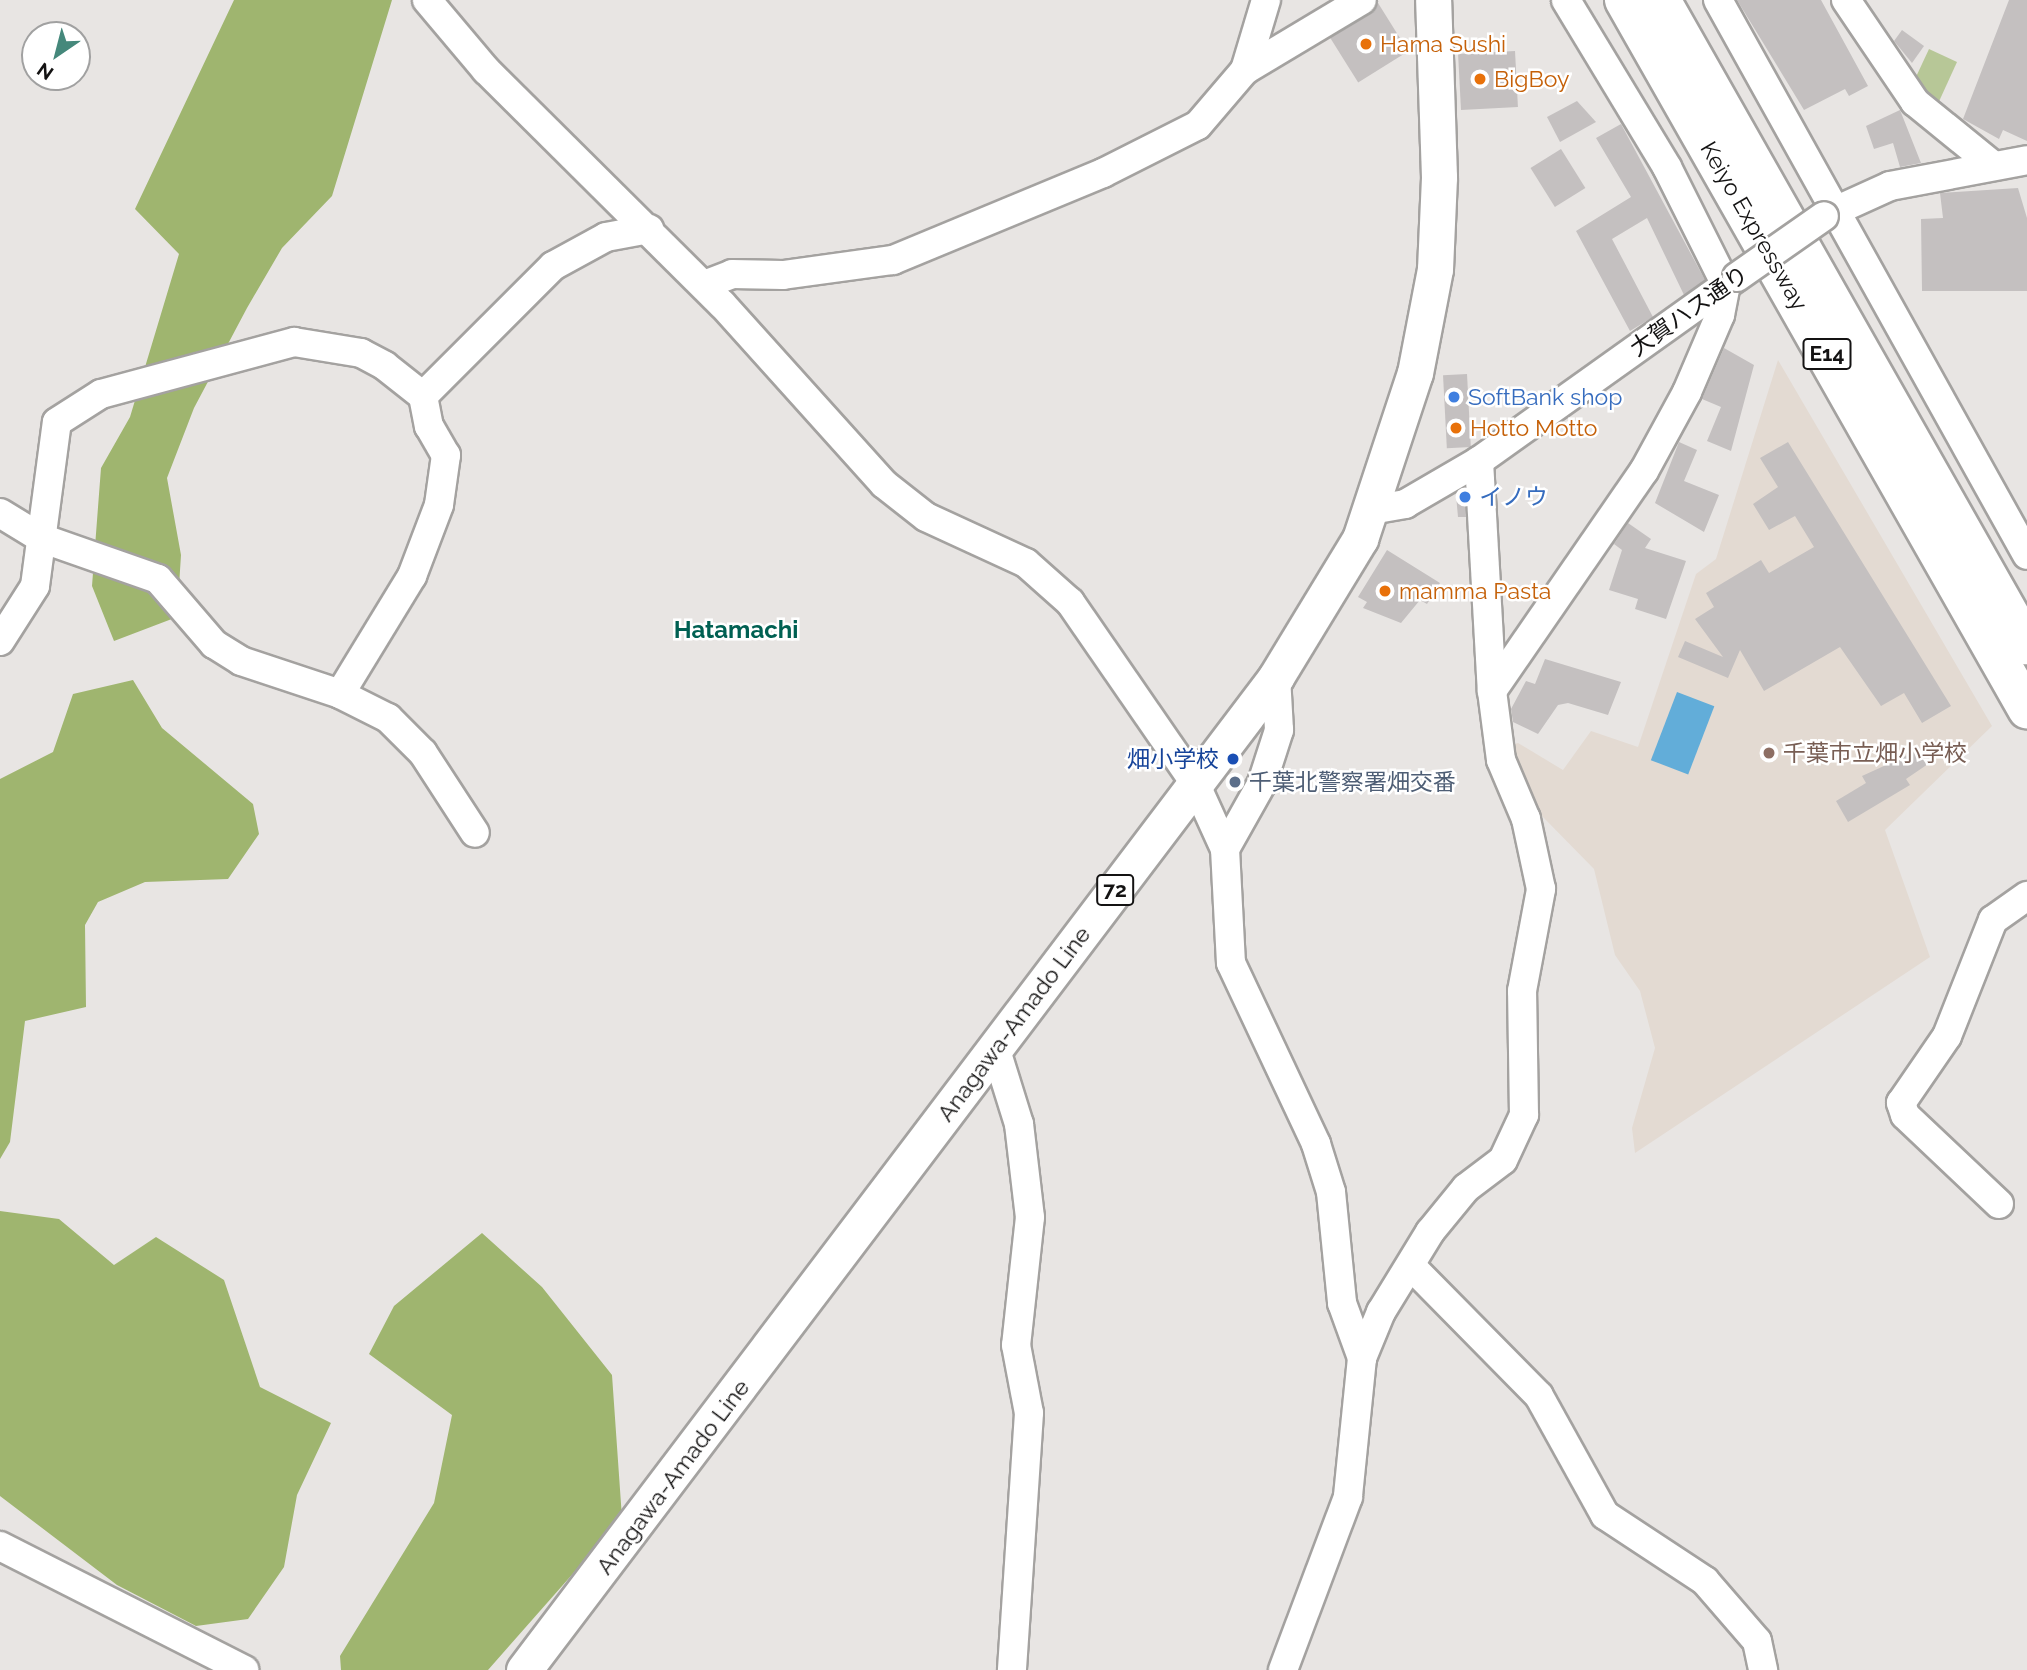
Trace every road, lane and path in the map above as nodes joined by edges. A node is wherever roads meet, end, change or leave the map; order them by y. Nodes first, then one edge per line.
1 (427, 0) edge
2 (1266, 0) edge
3 (1362, 0) edge
4 (1433, 0) edge
5 (1566, 0) edge
6 (1624, 0) edge
7 (1661, 0) edge
8 (1718, 0) edge
9 (1846, 0) edge
10 (1245, 70) junction
11 (2027, 160) edge
12 (1990, 163) junction
13 (1828, 214) junction
14 (649, 229) junction
15 (1731, 281) junction
16 (704, 285) junction
17 (422, 396) junction
18 (1479, 461) junction
19 (1371, 510) junction
20 (0, 513) edge
21 (41, 538) junction
22 (2027, 555) edge
23 (0, 641) edge
24 (2027, 645) edge
25 (1276, 677) junction
26 (1492, 691) junction
27 (340, 694) junction
28 (2027, 709) edge
29 (1195, 783) junction
30 (475, 832) dead end
31 (1224, 849) junction
32 (2027, 896) edge
33 (995, 1047) junction
34 (1999, 1205) dead end
35 (1411, 1265) junction
36 (1362, 1358) junction
37 (0, 1546) edge
38 (1291, 1666) edge
39 (244, 1670) edge
40 (524, 1670) edge
41 (1012, 1670) edge
42 (1763, 1670) edge

1 - 14 street
2 - 10 street
3 - 10 street
4 - 19 main road, Anagawa-Amado Line / 72
5 - 15 street
6 - 28 highway, Keiyo Expressway / E14
7 - 24 highway, Keiyo Expressway / E14
8 - 13 street
9 - 12 street
10 - 16 street
11 - 12 street, 大賀ハス通り
12 - 13 street, 大賀ハス通り
13 - 15 street, 大賀ハス通り, bridge
13 - 22 street
14 - 16 street
14 - 17 street
15 - 18 street, 大賀ハス通り
15 - 26 street
16 - 29 street
17 - 21 street
17 - 27 street
18 - 19 street, 大賀ハス通り
18 - 26 street
19 - 25 main road, Anagawa-Amado Line / 72
20 - 21 street
21 - 23 street
21 - 27 street
25 - 29 main road, Anagawa-Amado Line / 72
25 - 31 street
26 - 35 street
27 - 30 street
29 - 31 street
29 - 33 main road, Anagawa-Amado Line / 72
31 - 36 street
32 - 34 street
33 - 40 main road, Anagawa-Amado Line / 72
33 - 41 street
35 - 36 street
35 - 42 street
36 - 38 street
37 - 39 street

